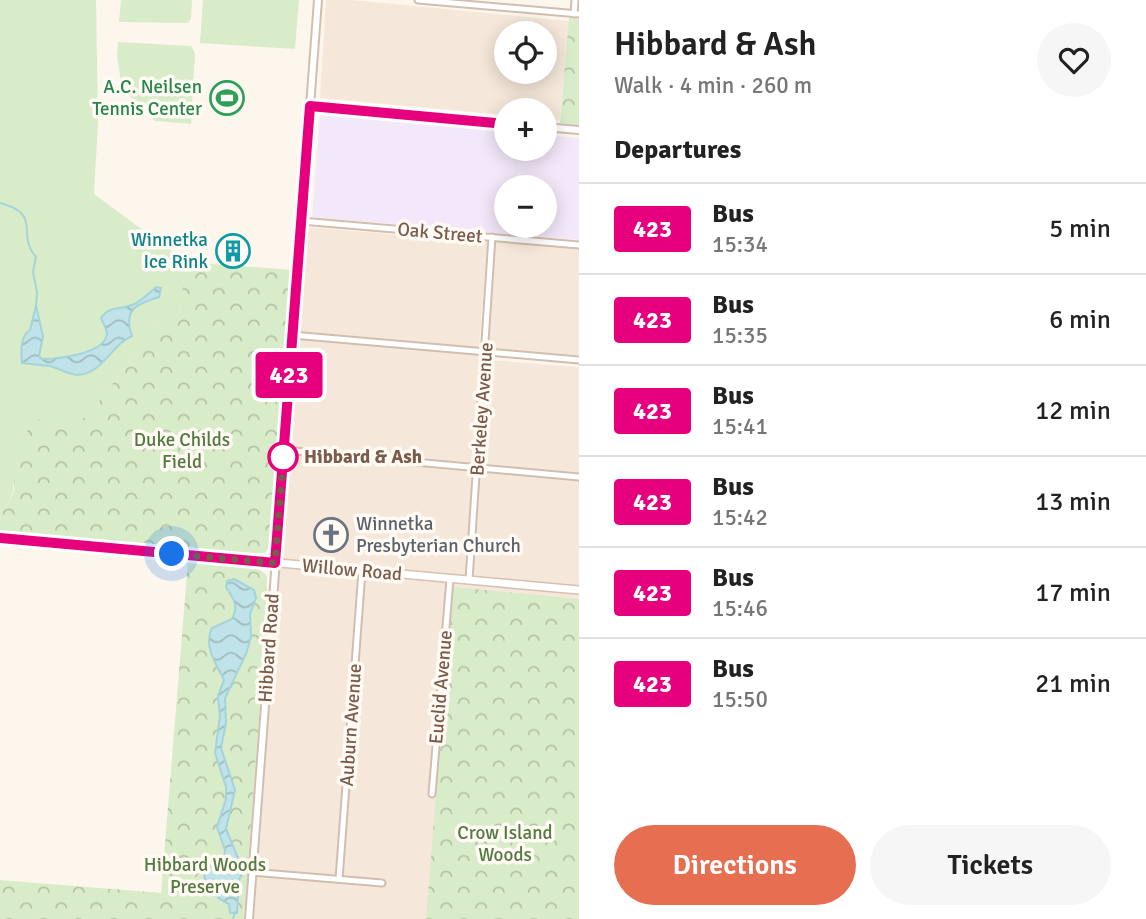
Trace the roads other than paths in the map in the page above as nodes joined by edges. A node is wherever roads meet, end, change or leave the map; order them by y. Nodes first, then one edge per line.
1 (318, 0) edge
2 (418, 0) edge
3 (575, 0) edge
4 (577, 14) edge
5 (310, 106) junction
6 (494, 123) edge
7 (557, 128) edge
8 (579, 130) edge
9 (301, 221) junction
10 (492, 237) junction
11 (579, 245) edge
12 (292, 335) junction
13 (486, 352) junction
14 (579, 360) edge
15 (284, 450) junction
16 (478, 468) junction
17 (579, 477) edge
18 (0, 538) edge
19 (275, 563) junction
20 (362, 571) junction
21 (450, 579) junction
22 (469, 580) junction
23 (579, 590) edge
24 (432, 794) dead end
25 (252, 872) junction
26 (339, 879) junction
27 (382, 883) dead end
28 (249, 919) edge

1 - 5 street, Hibbard Road
2 - 4 street
3 - 4 street
5 - 6 street
5 - 9 street, Hibbard Road
7 - 8 street
9 - 10 street, Oak Street
9 - 12 street, Hibbard Road
10 - 11 street, Oak Street
10 - 13 street, Berkeley Avenue
12 - 13 street
12 - 15 street, Hibbard Road
13 - 14 street
13 - 16 street, Berkeley Avenue
15 - 16 street
15 - 19 street, Hibbard Road
16 - 17 street
16 - 22 street, Berkeley Avenue
18 - 19 main road, Willow Road
19 - 20 main road, Willow Road
19 - 25 street, Hibbard Road
20 - 21 main road, Willow Road
20 - 26 street, Auburn Avenue
21 - 22 main road, Willow Road
21 - 24 street, Euclid Avenue
22 - 23 main road, Willow Road
25 - 26 street
25 - 28 street, Hibbard Road
26 - 27 street

